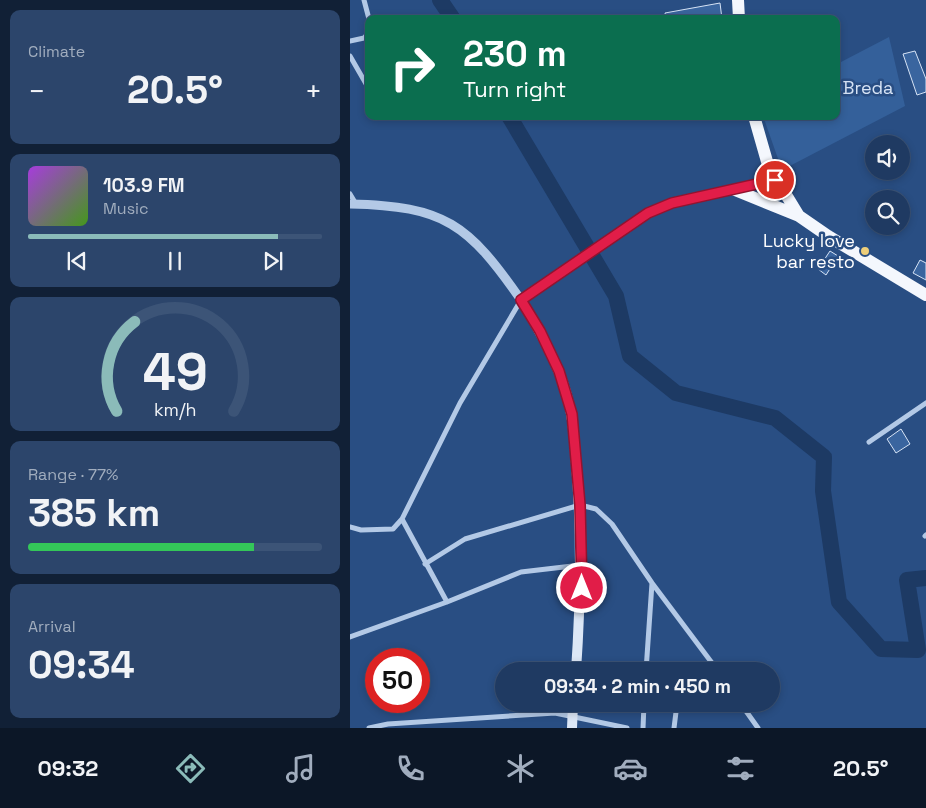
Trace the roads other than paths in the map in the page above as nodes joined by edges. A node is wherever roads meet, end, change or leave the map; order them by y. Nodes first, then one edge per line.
1 (364, 0) edge
2 (738, 0) edge
3 (368, 15) edge
4 (739, 15) edge
5 (365, 37) edge
6 (350, 41) edge
7 (350, 56) edge
8 (365, 82) edge
9 (755, 120) edge
10 (775, 180) junction
11 (735, 190) junction
12 (350, 194) edge
13 (353, 204) edge
14 (799, 216) junction
15 (926, 295) edge
16 (521, 300) junction
17 (926, 402) edge
18 (869, 442) dead end
19 (580, 505) junction
20 (402, 519) junction
21 (350, 528) edge
22 (425, 564) junction
23 (582, 565) junction
24 (652, 583) junction
25 (447, 602) junction
26 (350, 637) edge
27 (577, 662) edge
28 (647, 662) edge
29 (711, 662) edge
30 (572, 712) edge
31 (644, 712) edge
32 (676, 712) edge
33 (747, 712) edge
34 (572, 716) junction
35 (389, 726) edge
36 (369, 728) edge
37 (572, 728) edge
38 (627, 728) edge
39 (643, 728) edge
40 (674, 728) edge
41 (758, 728) edge

1 - 3 street
2 - 4 main road
5 - 6 street
7 - 8 street
9 - 10 main road
10 - 11 main road
10 - 14 main road
11 - 14 main road
11 - 16 main road
12 - 13 street
13 - 16 street
14 - 15 main road
16 - 19 main road
16 - 20 street
17 - 18 street
19 - 22 street
19 - 23 main road
19 - 24 street
20 - 21 street
20 - 22 street
22 - 25 street
23 - 25 street
23 - 27 main road
24 - 28 street
24 - 29 street
25 - 26 street
30 - 34 main road
31 - 39 street
32 - 40 street
33 - 41 street
34 - 35 street
34 - 37 main road
34 - 38 street
35 - 36 street

